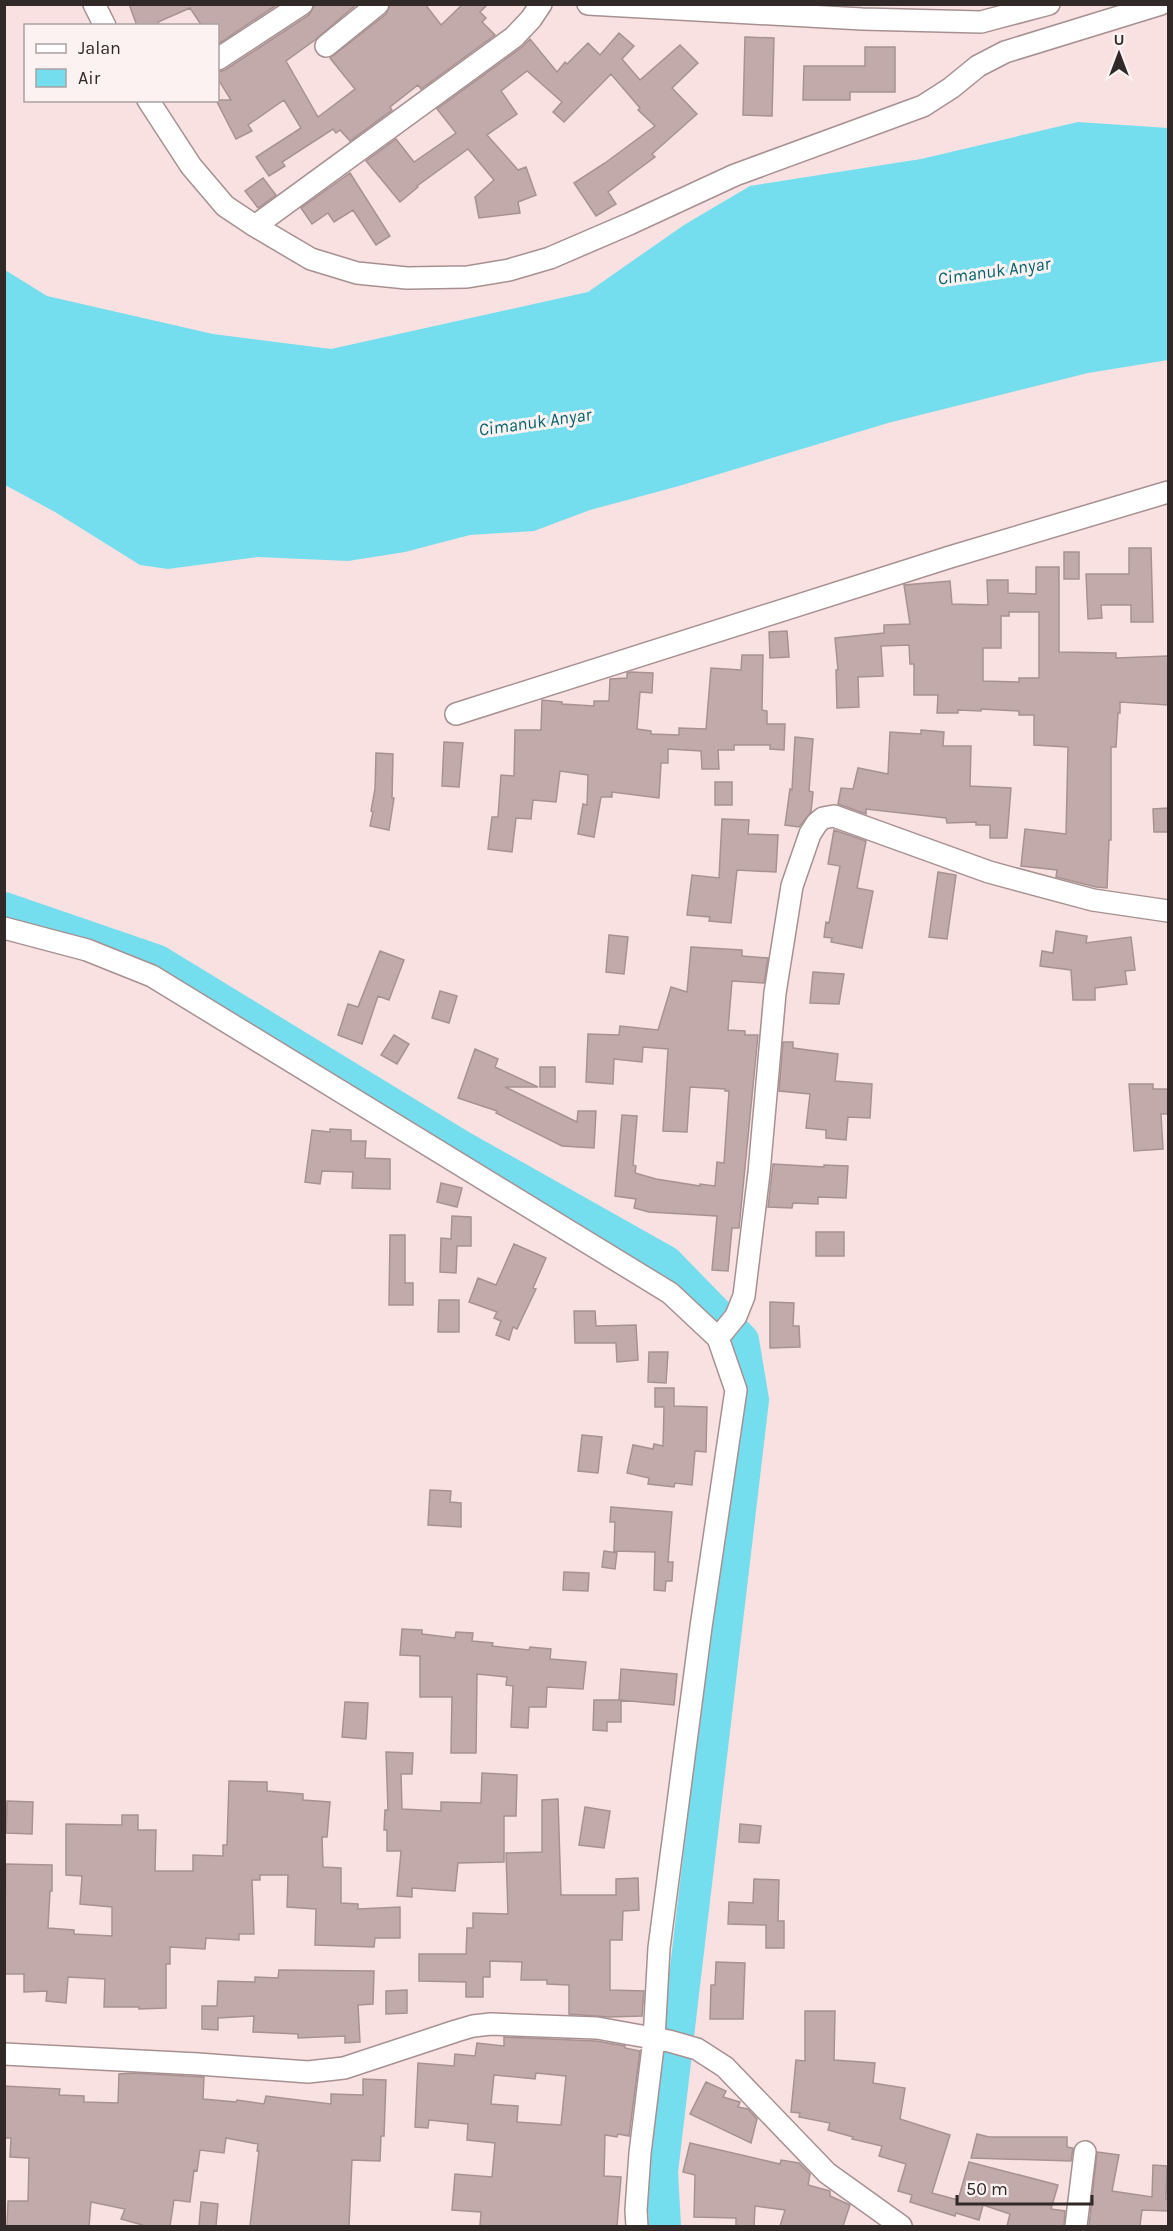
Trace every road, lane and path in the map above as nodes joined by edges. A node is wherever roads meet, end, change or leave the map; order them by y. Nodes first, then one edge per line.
1 (94, 4) edge
2 (302, 4) edge
3 (378, 4) edge
4 (541, 4) edge
5 (588, 4) edge
6 (1049, 4) edge
7 (1161, 4) edge
8 (104, 24) edge
9 (326, 46) dead end
10 (219, 58) edge
11 (154, 103) edge
12 (255, 226) junction
13 (1168, 492) edge
14 (456, 714) dead end
15 (1168, 911) edge
16 (4, 928) edge
17 (726, 1328) junction
18 (661, 2040) junction
19 (4, 2054) edge
20 (1085, 2152) dead end
21 (638, 2226) edge
22 (901, 2226) edge
23 (1076, 2226) edge

1 - 8 street
2 - 10 street
3 - 9 street
4 - 12 street
5 - 6 street
7 - 12 street
11 - 12 street
13 - 14 street
15 - 17 street
16 - 17 street
17 - 18 street
18 - 19 street
18 - 21 street
18 - 22 street
20 - 23 street

